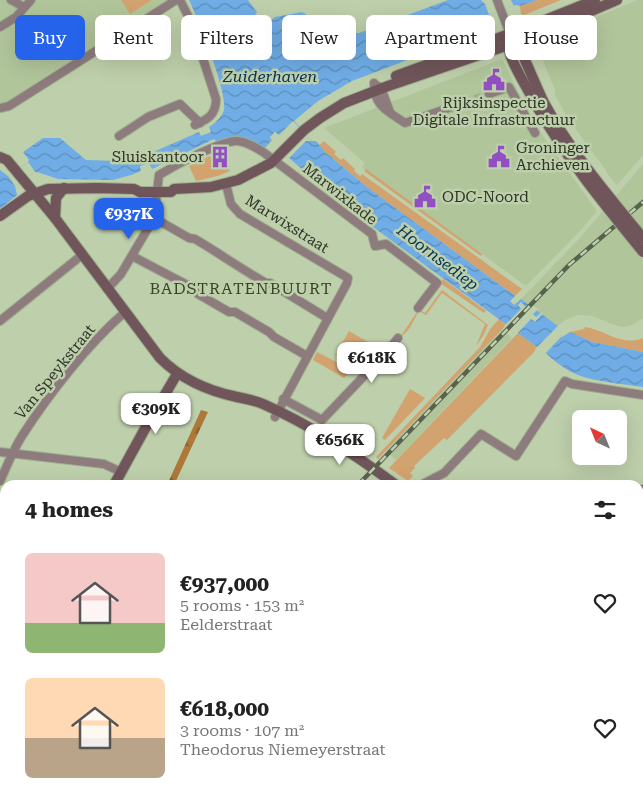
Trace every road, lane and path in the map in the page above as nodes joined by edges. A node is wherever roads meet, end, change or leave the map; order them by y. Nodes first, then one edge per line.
1 (11, 0) edge
2 (32, 0) edge
3 (178, 0) edge
4 (497, 0) edge
5 (595, 0) edge
6 (617, 0) edge
7 (24, 6) junction
8 (558, 15) edge
9 (580, 15) edge
10 (505, 21) edge
11 (0, 27) edge
12 (505, 36) edge
13 (505, 45) edge
14 (515, 60) edge
15 (377, 87) junction
16 (489, 94) tunnel mouth
17 (463, 102) tunnel mouth
18 (540, 103) junction
19 (0, 108) edge
20 (535, 133) dead end
21 (119, 136) dead end
22 (0, 158) edge
23 (272, 159) junction
24 (226, 184) junction
25 (64, 188) junction
26 (156, 191) junction
27 (34, 193) junction
28 (0, 216) edge
29 (55, 218) junction
30 (154, 218) junction
31 (643, 238) edge
32 (643, 252) edge
33 (82, 255) junction
34 (132, 256) junction
35 (107, 289) junction
36 (418, 308) dead end
37 (125, 312) junction
38 (327, 318) junction
39 (0, 321) edge
40 (398, 338) dead end
41 (307, 356) junction
42 (177, 374) junction
43 (643, 396) edge
44 (283, 399) junction
45 (276, 414) junction
46 (0, 452) edge
47 (13, 453) junction
48 (121, 472) junction
49 (0, 480) edge
50 (117, 480) edge
51 (381, 480) edge
52 (389, 480) edge
53 (430, 480) edge

1 - 7 street
2 - 7 street
3 - 19 street
3 - 21 street
4 - 10 street
5 - 8 main road
6 - 9 main road
7 - 11 street
12 - 15 main road
13 - 15 main road
14 - 18 main road
15 - 17 street
15 - 23 main road
16 - 20 street
18 - 31 main road, bridge
18 - 32 main road, bridge
22 - 27 main road
23 - 24 main road
23 - 26 street
23 - 36 street, Marwixkade
24 - 26 main road
24 - 38 street, Marwixstraat
25 - 26 main road
25 - 27 main road
25 - 29 main road
26 - 30 street
27 - 28 main road
27 - 29 main road
29 - 33 main road
30 - 34 street
30 - 38 street
33 - 35 main road
33 - 39 street
34 - 35 street
34 - 41 street
35 - 37 main road
37 - 42 main road
37 - 47 street, Van Speykstraat
38 - 41 street
40 - 44 street
41 - 44 street
42 - 45 main road
42 - 48 main road
43 - 53 street
44 - 45 street
45 - 51 main road
45 - 52 main road
46 - 47 street
47 - 48 street
47 - 49 street, Van Speykstraat
48 - 50 main road

